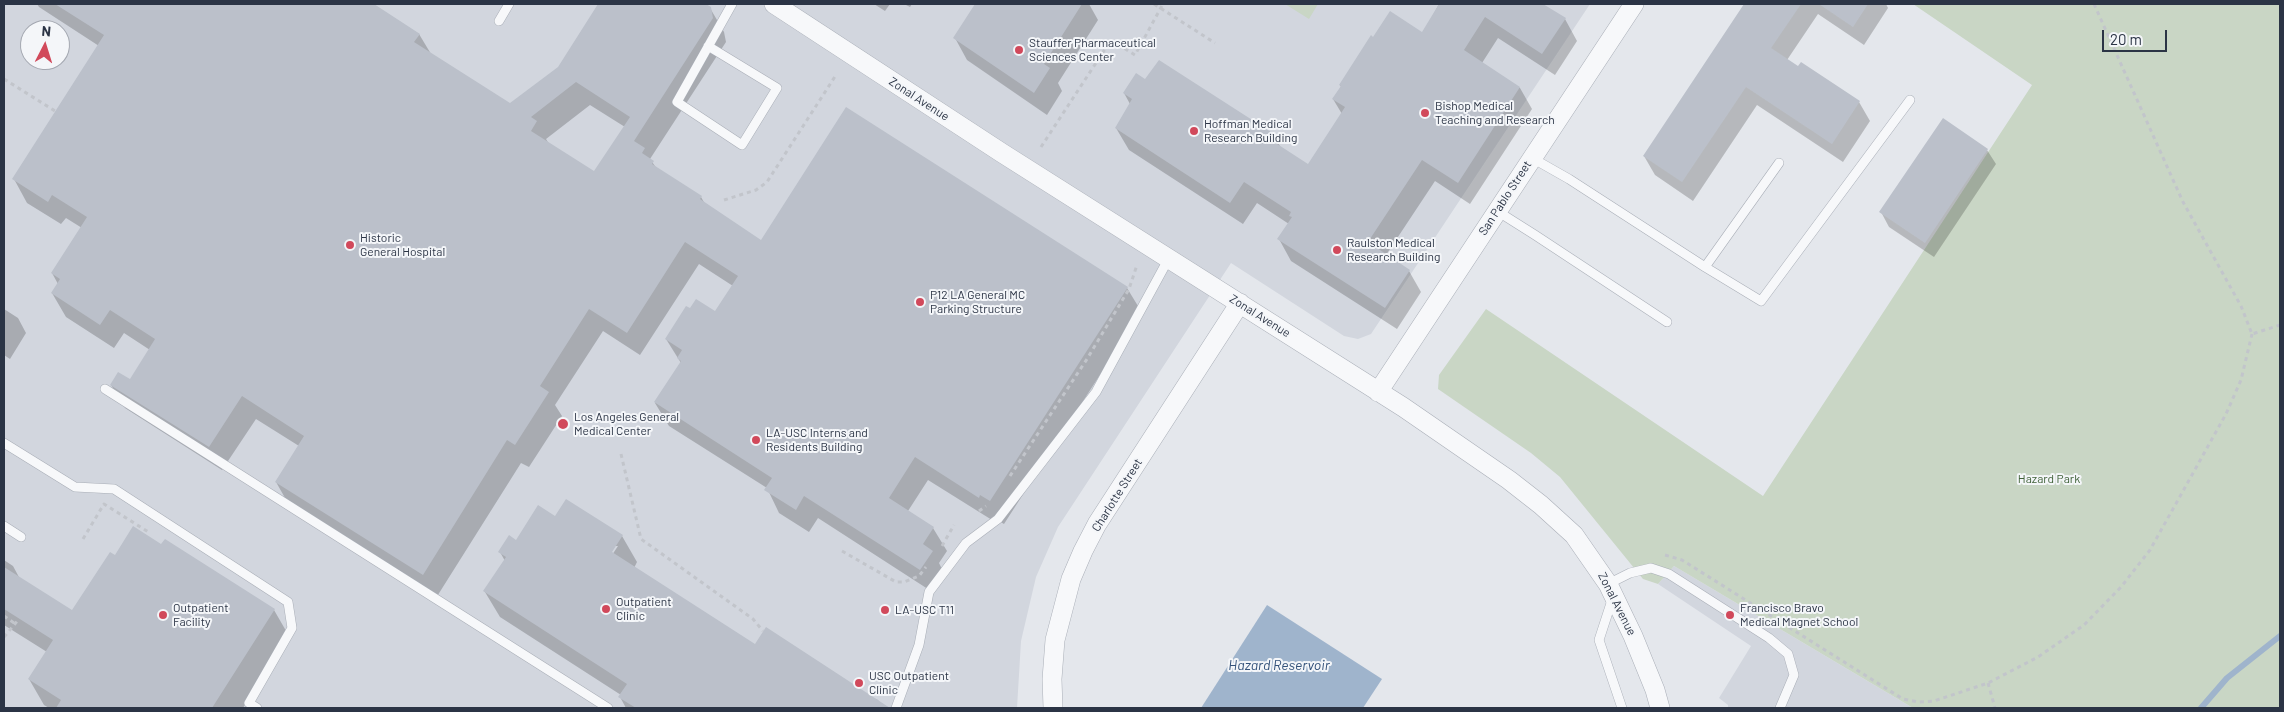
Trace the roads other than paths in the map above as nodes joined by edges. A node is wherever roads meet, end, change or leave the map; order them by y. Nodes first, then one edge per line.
1 (509, 4) edge
2 (732, 4) edge
3 (774, 4) edge
4 (1634, 4) edge
5 (499, 21) dead end
6 (708, 46) junction
7 (1910, 100) dead end
8 (1532, 158) junction
9 (1779, 163) dead end
10 (1496, 211) junction
11 (1169, 258) junction
12 (1705, 267) junction
13 (1240, 303) junction
14 (1667, 322) dead end
15 (105, 389) dead end
16 (1378, 392) junction
17 (4, 443) edge
18 (4, 526) edge
19 (22, 537) dead end
20 (1610, 590) junction
21 (257, 708) edge
22 (608, 708) edge
23 (896, 708) edge
24 (1053, 708) edge
25 (1622, 708) edge
26 (1660, 708) edge
27 (1780, 708) edge

1 - 5 lane
2 - 6 lane
3 - 11 street, Zonal Avenue
4 - 8 street, San Pablo Street
6 - 6 lane
7 - 12 lane
8 - 10 street, San Pablo Street
8 - 12 lane
9 - 12 lane
10 - 14 lane
10 - 16 street, San Pablo Street
11 - 13 street, Zonal Avenue
11 - 23 lane
13 - 16 street, Zonal Avenue
13 - 24 street, Charlotte Street
15 - 22 lane
16 - 20 street, Zonal Avenue
17 - 21 lane
18 - 19 lane
20 - 25 lane
20 - 26 street, Zonal Avenue
20 - 27 lane

